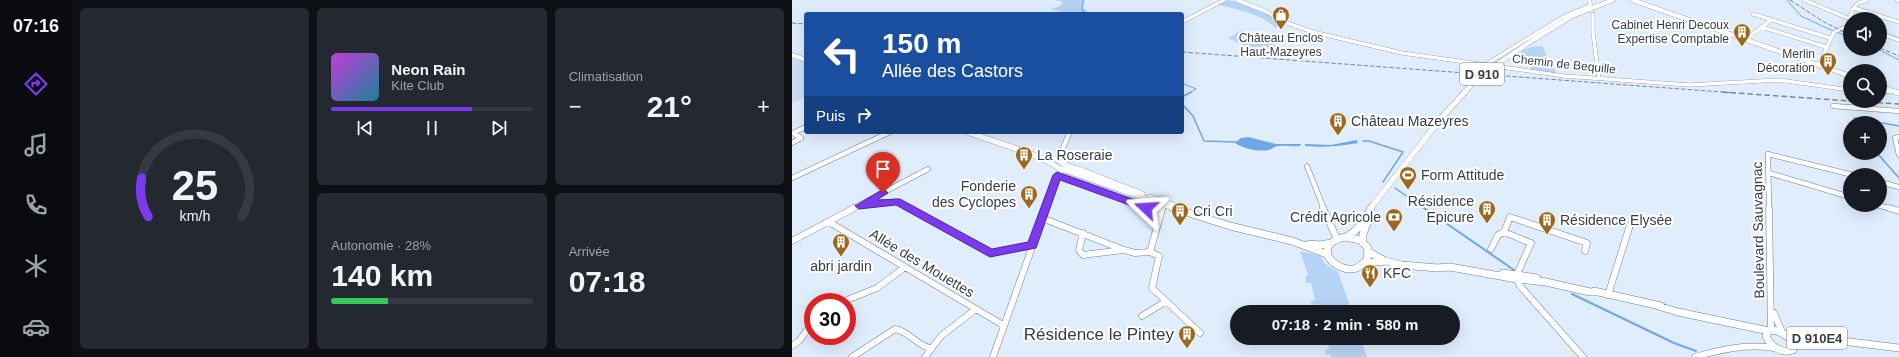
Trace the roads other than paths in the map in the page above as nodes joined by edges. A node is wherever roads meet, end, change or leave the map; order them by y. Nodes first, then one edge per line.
1 (1224, 0) edge
2 (1237, 0) edge
3 (1589, 0) edge
4 (1613, 0) edge
5 (1632, 0) edge
6 (1641, 0) edge
7 (1804, 0) edge
8 (1867, 0) edge
9 (1648, 7) junction
10 (1855, 9) junction
11 (1854, 12) edge
12 (1593, 14) dead end
13 (1753, 14) dead end
14 (1843, 16) edge
15 (1771, 20) junction
16 (1184, 21) edge
17 (1899, 22) edge
18 (1762, 27) junction
19 (1843, 28) edge
20 (1887, 36) edge
21 (1830, 38) junction
22 (1746, 40) junction
23 (1899, 40) edge
24 (1826, 47) junction
25 (792, 56) edge
26 (804, 60) edge
27 (1485, 65) junction
28 (1818, 65) junction
29 (1843, 74) edge
30 (1599, 78) junction
31 (1843, 89) edge
32 (1887, 89) edge
33 (1887, 91) edge
34 (1893, 91) junction
35 (1899, 93) edge
36 (1833, 106) dead end
37 (1899, 111) edge
38 (804, 128) edge
39 (886, 134) edge
40 (973, 134) edge
41 (984, 134) edge
42 (1069, 134) edge
43 (1899, 137) edge
44 (792, 143) edge
45 (1899, 155) edge
46 (1053, 160) junction
47 (1307, 166) dead end
48 (928, 169) dead end
49 (1065, 169) junction
50 (1769, 173) junction
51 (1843, 173) edge
52 (1057, 175) junction
53 (792, 178) edge
54 (1887, 184) edge
55 (1899, 187) edge
56 (1381, 195) junction
57 (1843, 195) edge
58 (859, 206) junction
59 (1887, 208) edge
60 (1899, 211) edge
61 (1042, 218) junction
62 (829, 222) junction
63 (1630, 225) dead end
64 (1504, 232) junction
65 (1083, 233) junction
66 (1346, 237) junction
67 (792, 241) edge
68 (1334, 241) junction
69 (1364, 242) junction
70 (1297, 243) junction
71 (1032, 245) junction
72 (1490, 249) dead end
73 (1124, 250) junction
74 (1585, 251) dead end
75 (1150, 252) junction
76 (1369, 252) junction
77 (1327, 254) junction
78 (1388, 261) junction
79 (1364, 263) junction
80 (905, 267) junction
81 (1517, 276) junction
82 (1608, 294) junction
83 (856, 296) edge
84 (1164, 302) junction
85 (1772, 306) junction
86 (976, 309) junction
87 (1142, 316) dead end
88 (1004, 325) junction
89 (804, 332) edge
90 (1200, 333) dead end
91 (1784, 333) junction
92 (1768, 334) junction
93 (1848, 342) junction
94 (1758, 345) junction
95 (1794, 345) junction
96 (792, 346) edge
97 (930, 348) junction
98 (1775, 348) junction
99 (1899, 348) edge
100 (852, 357) edge
101 (925, 357) edge
102 (993, 357) edge
103 (1583, 357) edge
104 (1695, 357) edge

1 - 16 street
2 - 27 street, Chemin de Bequille
3 - 27 street
4 - 56 main road, D 910, bridge
5 - 9 main road
6 - 9 main road
7 - 14 street
8 - 10 street
9 - 22 main road
10 - 11 street
10 - 17 street
12 - 30 street
13 - 15 street
15 - 18 street
15 - 21 street
18 - 22 street
18 - 24 street
19 - 21 street
20 - 23 street
21 - 24 street
22 - 28 main road
24 - 28 street
25 - 26 main road
27 - 30 street, Chemin de Bequille
28 - 29 main road
30 - 31 street, Chemin de Bequille
32 - 34 main road
33 - 34 street
34 - 35 main road
36 - 37 street
38 - 44 street
39 - 53 street
40 - 46 main road
41 - 46 main road
42 - 46 street
43 - 45 street
46 - 49 main road
46 - 49 main road
47 - 68 street
48 - 58 street
49 - 52 street
49 - 70 main road
50 - 51 street, Boulevard Sauvagnac
50 - 57 street
50 - 85 street, Boulevard Sauvagnac
52 - 61 street
52 - 75 street
54 - 55 street
56 - 66 main road, D 910
56 - 69 main road, D 910
58 - 62 street
58 - 71 street
59 - 60 street
61 - 65 street
61 - 71 street
62 - 67 street
62 - 80 street, Allée des Mouettes
63 - 82 street
64 - 72 street
64 - 74 street
64 - 81 street
65 - 73 street
65 - 73 street
66 - 68 main road
66 - 69 main road
68 - 70 main road
68 - 77 main road
69 - 76 main road
70 - 77 main road
71 - 88 street
73 - 75 street
75 - 84 street
76 - 78 main road
76 - 79 main road
77 - 79 main road
78 - 79 main road
78 - 81 main road
80 - 83 street
80 - 86 street, Allée des Mouettes
81 - 82 main road
81 - 103 street
82 - 92 main road
84 - 87 street
84 - 90 street
85 - 91 street, Boulevard Sauvagnac
85 - 92 street, Boulevard Sauvagnac
86 - 88 street, Allée des Mouettes
86 - 97 street
88 - 102 street
89 - 96 street
91 - 92 main road
91 - 93 main road, D 910E4
91 - 95 main road
92 - 94 street
92 - 98 main road
93 - 95 main road, D 910E4
93 - 99 main road, D 910E4
94 - 98 street
94 - 104 street
95 - 98 main road
97 - 100 street
97 - 101 street

